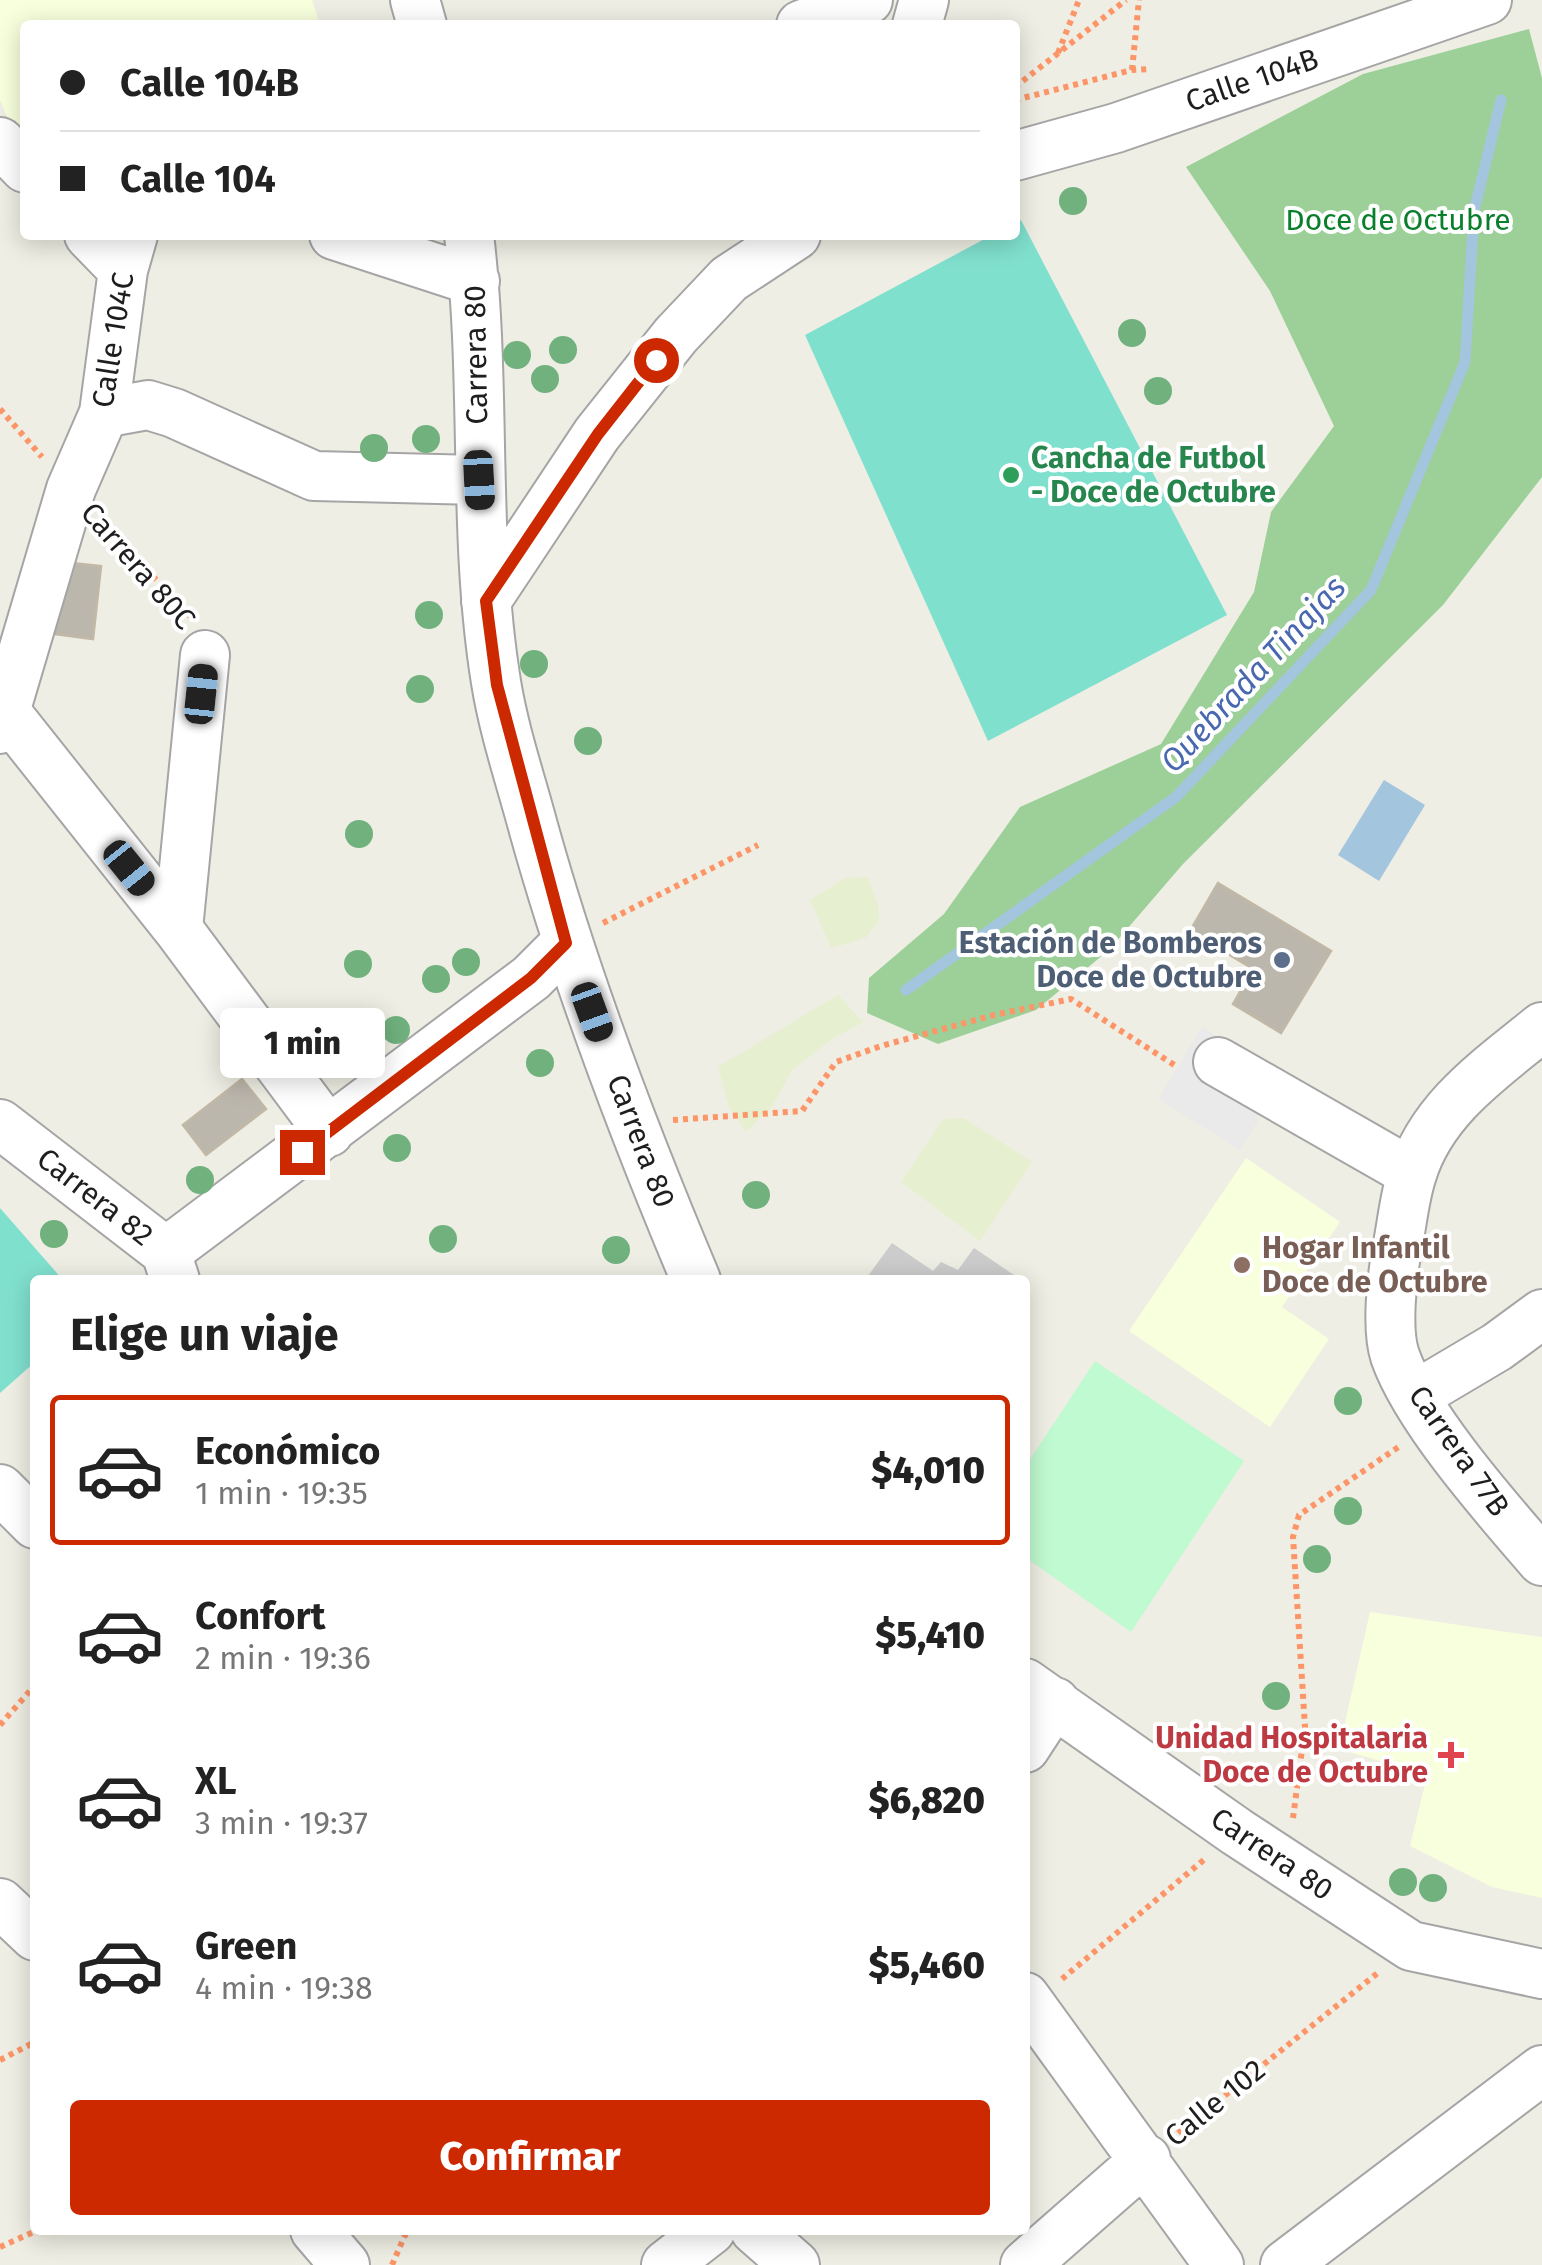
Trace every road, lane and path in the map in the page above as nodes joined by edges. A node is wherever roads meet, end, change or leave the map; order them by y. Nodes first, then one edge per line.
1 (868, 0) edge
2 (1078, 0) edge
3 (1126, 0) edge
4 (1139, 0) edge
5 (1487, 0) edge
6 (814, 20) edge
7 (1057, 54) junction
8 (1132, 70) dead end
9 (1020, 82) edge
10 (0, 142) edge
11 (1020, 155) edge
12 (20, 163) edge
13 (100, 240) edge
14 (364, 240) edge
15 (788, 240) edge
16 (128, 253) edge
17 (472, 258) edge
18 (0, 410) edge
19 (104, 413) junction
20 (479, 480) junction
21 (71, 489) junction
22 (486, 601) junction
23 (205, 655) joint
24 (2, 716) edge
25 (758, 844) dead end
26 (178, 929) junction
27 (566, 943) junction
28 (1542, 1027) edge
29 (1198, 1065) joint
30 (667, 1120) dead end
31 (0, 1124) edge
32 (329, 1132) junction
33 (1412, 1173) junction
34 (170, 1266) edge
35 (694, 1275) edge
36 (1542, 1314) edge
37 (1424, 1409) junction
38 (0, 1489) edge
39 (30, 1519) edge
40 (1537, 1546) edge
41 (30, 1690) edge
42 (1040, 1692) edge
43 (0, 1724) edge
44 (1030, 1729) edge
45 (1238, 1832) junction
46 (1286, 1864) junction
47 (0, 1903) edge
48 (30, 1931) edge
49 (1411, 1946) junction
50 (1542, 1974) edge
51 (1030, 1999) edge
52 (1030, 2004) edge
53 (30, 2045) edge
54 (0, 2060) edge
55 (1542, 2070) edge
56 (1146, 2159) junction
57 (30, 2234) edge
58 (320, 2235) edge
59 (406, 2235) edge
60 (705, 2235) edge
61 (760, 2235) edge
62 (0, 2247) edge
63 (345, 2265) edge
64 (392, 2265) edge
65 (666, 2265) edge
66 (795, 2265) edge
67 (1025, 2265) edge
68 (1220, 2265) edge
69 (1285, 2265) edge

1 - 6 street
2 - 7 path
3 - 7 path
4 - 8 path
5 - 11 street, Calle 104B
7 - 9 path
10 - 12 street
13 - 16 street
14 - 17 street
15 - 22 street
16 - 19 street, Calle 104C
17 - 20 street, Carrera 80
18 - 21 path, Carrera 80C
19 - 20 street
19 - 21 street, Calle 104C
20 - 22 street, Carrera 80
21 - 23 path, Carrera 80C
21 - 24 street, Calle 104C
22 - 27 street, Carrera 80
23 - 26 street, Carrera 80C
24 - 26 street
25 - 27 path
26 - 32 street
27 - 32 street
27 - 35 street, Carrera 80
28 - 33 street, Carrera 77B
29 - 30 path
29 - 33 street
31 - 34 street, Carrera 82
32 - 34 street
33 - 37 street, Carrera 77B
36 - 37 street
37 - 40 street, Carrera 77B
37 - 46 path
38 - 39 street
41 - 43 path
42 - 44 street
42 - 45 street, Carrera 80
45 - 46 street, Carrera 80
45 - 51 path
46 - 49 street, Carrera 80
47 - 48 street
49 - 50 street, Carrera 80
49 - 56 path, Calle 102
52 - 56 street
53 - 54 path
55 - 69 street
56 - 67 street, Calle 102
56 - 68 street
57 - 62 path
58 - 63 street
59 - 64 path
60 - 65 street
61 - 66 street

